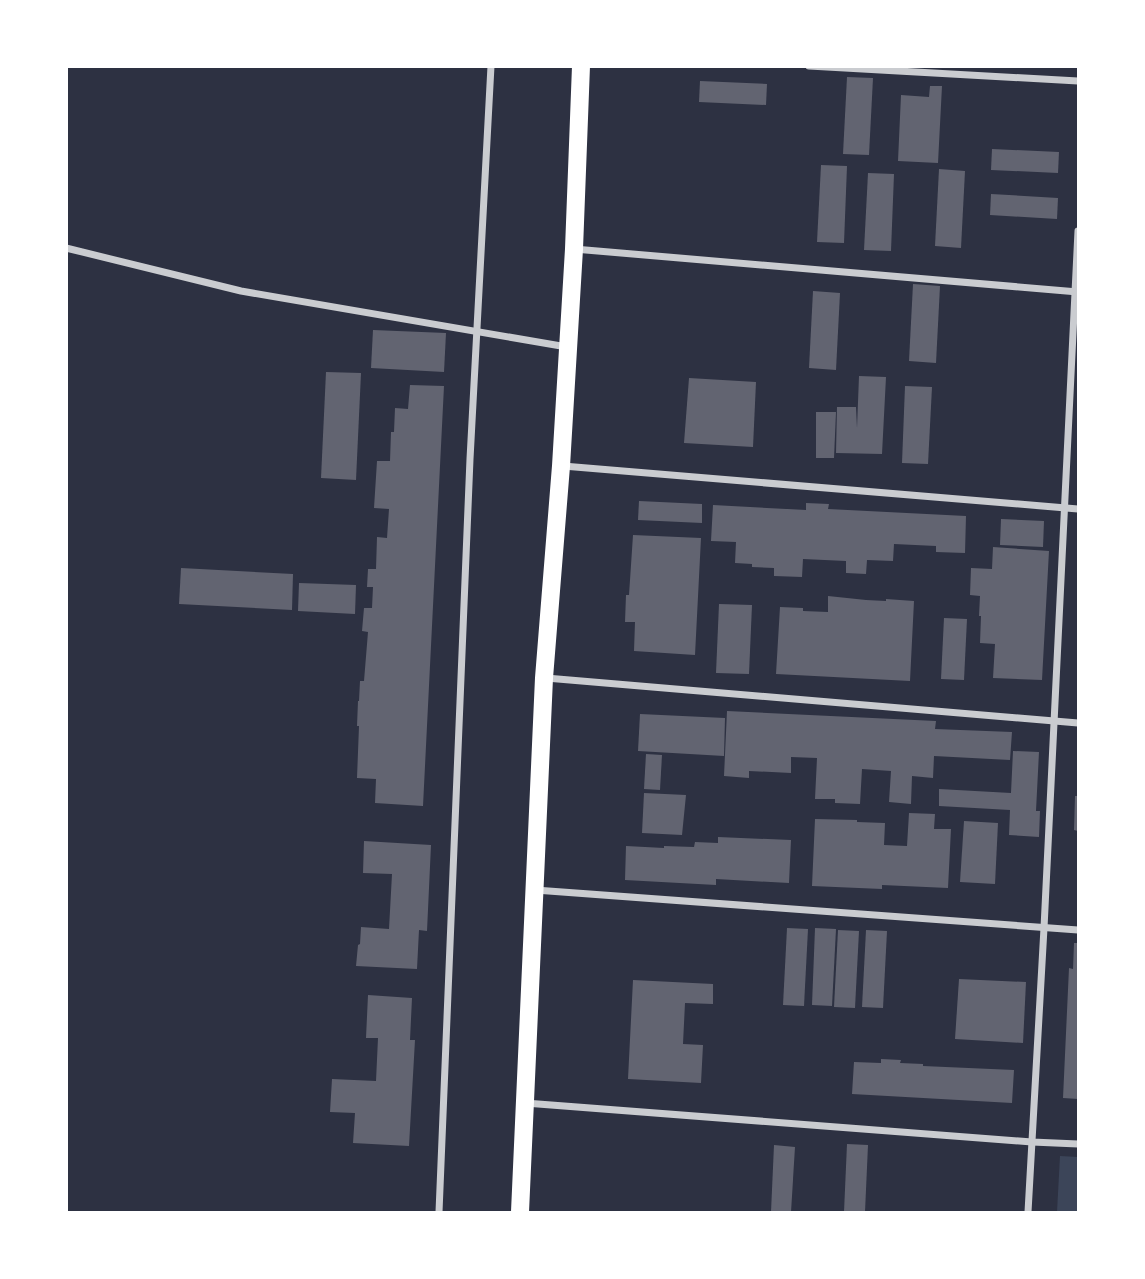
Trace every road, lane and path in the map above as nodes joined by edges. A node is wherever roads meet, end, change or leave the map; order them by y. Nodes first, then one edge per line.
1 (491, 66) edge
2 (581, 66) edge
3 (808, 66) edge
4 (1079, 81) edge
5 (1079, 231) edge
6 (66, 248) edge
7 (574, 250) junction
8 (1077, 293) edge
9 (477, 331) junction
10 (568, 347) junction
11 (561, 466) junction
12 (1064, 509) junction
13 (1079, 509) edge
14 (544, 678) junction
15 (1054, 722) junction
16 (1079, 723) edge
17 (534, 890) junction
18 (1044, 928) junction
19 (1079, 930) edge
20 (525, 1103) junction
21 (1032, 1142) junction
22 (1079, 1144) edge
23 (439, 1213) edge
24 (520, 1213) edge
25 (1028, 1213) edge

1 - 9 street
2 - 7 main road
3 - 4 street
5 - 8 street
6 - 9 street
7 - 8 street
7 - 10 main road
8 - 12 street
9 - 10 street
9 - 23 street
10 - 11 main road
11 - 12 street
11 - 14 main road
12 - 13 street
12 - 15 street
14 - 15 street
14 - 17 main road
15 - 16 street
15 - 18 street
17 - 18 street
17 - 20 main road
18 - 19 street
18 - 21 street
20 - 21 street
20 - 24 main road
21 - 22 street
21 - 25 street

